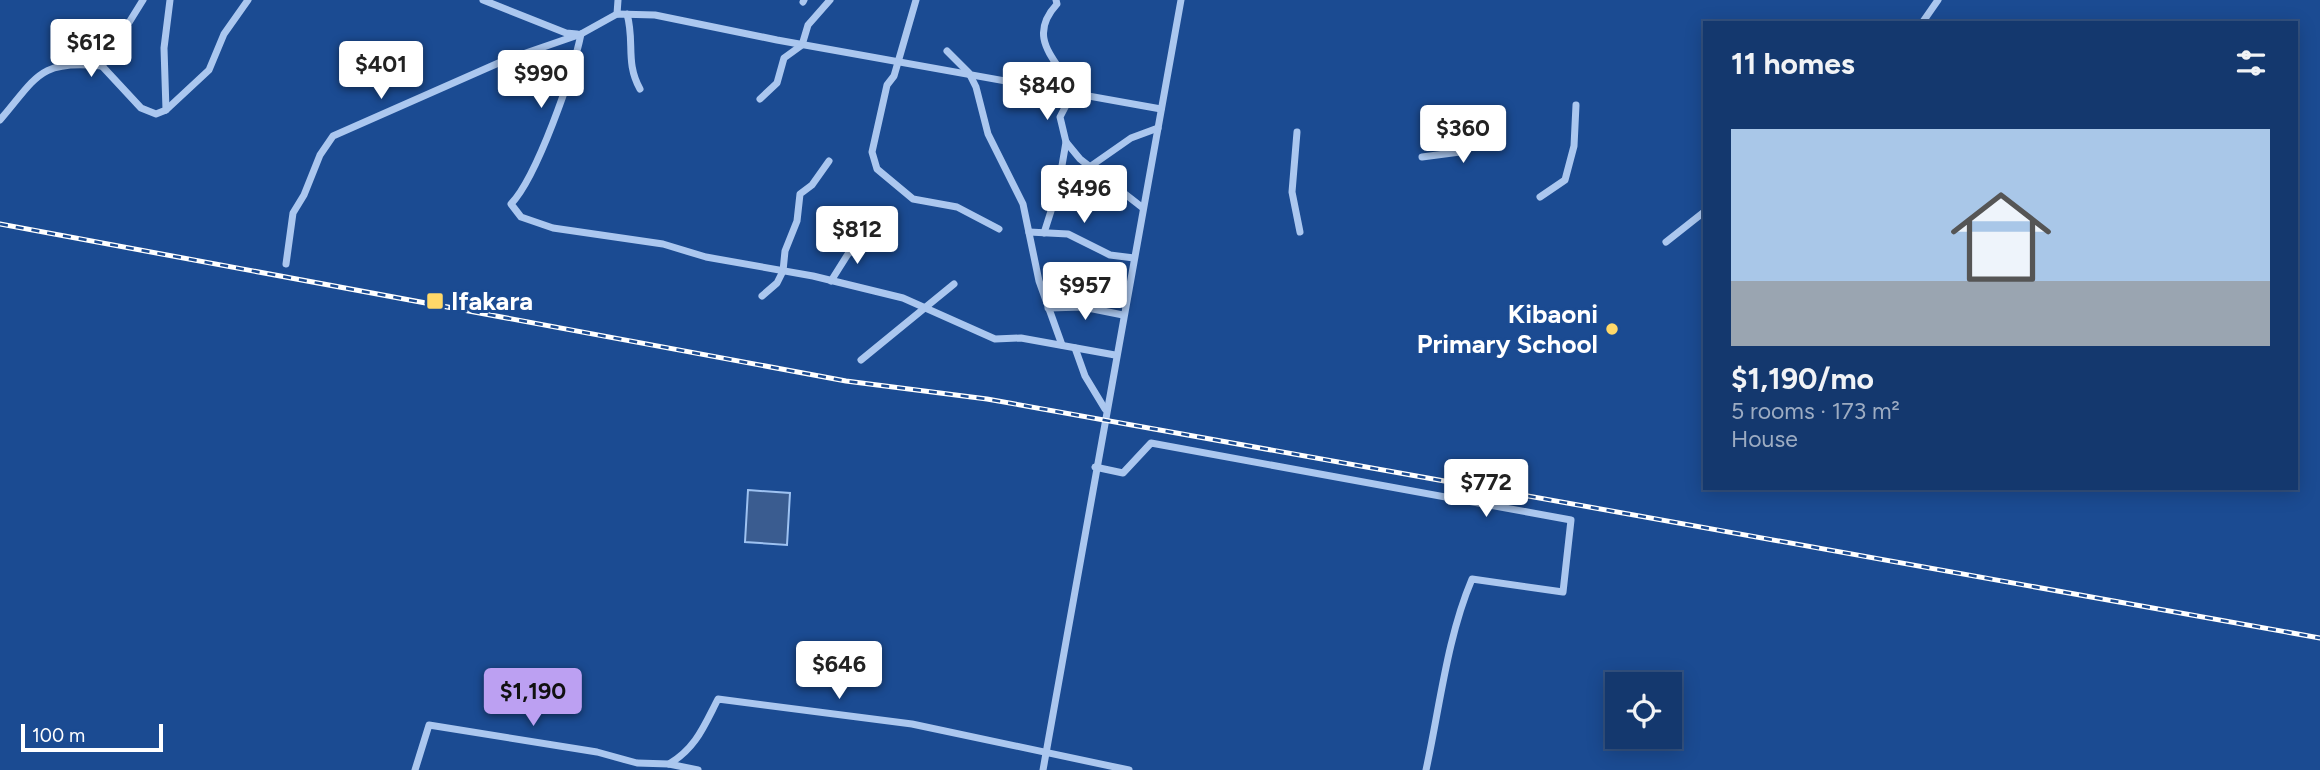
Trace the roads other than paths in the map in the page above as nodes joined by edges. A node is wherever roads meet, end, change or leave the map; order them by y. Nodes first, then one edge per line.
1 (143, 0) edge
2 (170, 0) edge
3 (248, 0) edge
4 (483, 0) edge
5 (618, 0) edge
6 (830, 0) edge
7 (916, 0) edge
8 (1181, 0) edge
9 (1938, 0) edge
10 (1058, 1) edge
11 (617, 14) junction
12 (627, 14) junction
13 (1923, 21) edge
14 (581, 34) junction
15 (802, 45) junction
16 (947, 51) dead end
17 (899, 61) junction
18 (102, 66) junction
19 (969, 73) junction
20 (640, 89) dead end
21 (1073, 92) junction
22 (760, 99) dead end
23 (1576, 105) dead end
24 (1161, 109) junction
25 (166, 110) junction
26 (0, 120) edge
27 (1479, 127) dead end
28 (1158, 128) junction
29 (1297, 132) dead end
30 (1066, 142) junction
31 (1422, 157) dead end
32 (830, 161) dead end
33 (1090, 168) junction
34 (1058, 190) junction
35 (1540, 197) dead end
36 (1143, 208) junction
37 (1703, 213) edge
38 (999, 229) dead end
39 (1029, 232) junction
40 (1300, 232) dead end
41 (1044, 233) junction
42 (869, 238) dead end
43 (1666, 242) dead end
44 (1133, 258) junction
45 (286, 264) dead end
46 (783, 271) junction
47 (831, 281) junction
48 (954, 284) dead end
49 (762, 296) dead end
50 (922, 307) junction
51 (1048, 308) junction
52 (1123, 315) junction
53 (1062, 345) junction
54 (1075, 348) junction
55 (1115, 355) junction
56 (861, 360) dead end
57 (1105, 409) junction
58 (1095, 467) junction
59 (1046, 754) junction
60 (669, 764) junction
61 (415, 770) edge
62 (698, 770) edge
63 (1043, 770) edge
64 (1129, 770) edge
65 (1426, 770) edge

1 - 18 street
2 - 25 street
3 - 25 street
4 - 14 street
5 - 11 street
6 - 15 street
7 - 17 street
8 - 24 street
9 - 13 street
10 - 21 street
11 - 12 street
11 - 14 street
12 - 15 street
12 - 20 street
14 - 45 street
14 - 46 street
15 - 17 street
15 - 22 street
16 - 19 street
17 - 19 street
17 - 38 street
18 - 25 street
18 - 26 street
19 - 21 street
19 - 39 street
21 - 24 street
21 - 30 street
23 - 35 street
24 - 28 street
27 - 31 street
28 - 33 street
28 - 36 street
29 - 40 street
30 - 33 street
30 - 34 street
32 - 46 street
33 - 34 street
33 - 36 street
34 - 41 street
36 - 44 street
37 - 43 street
39 - 41 street
39 - 51 street
41 - 44 street
42 - 47 street
44 - 52 street
46 - 47 street
46 - 49 street
47 - 50 street
48 - 50 street
50 - 53 street
50 - 56 street
51 - 52 street
51 - 53 street
52 - 55 street
53 - 54 street
54 - 55 street
54 - 57 street
55 - 57 street
57 - 58 street
58 - 59 street
58 - 65 street
59 - 60 street
59 - 63 street
59 - 64 street
60 - 61 street
60 - 62 street

